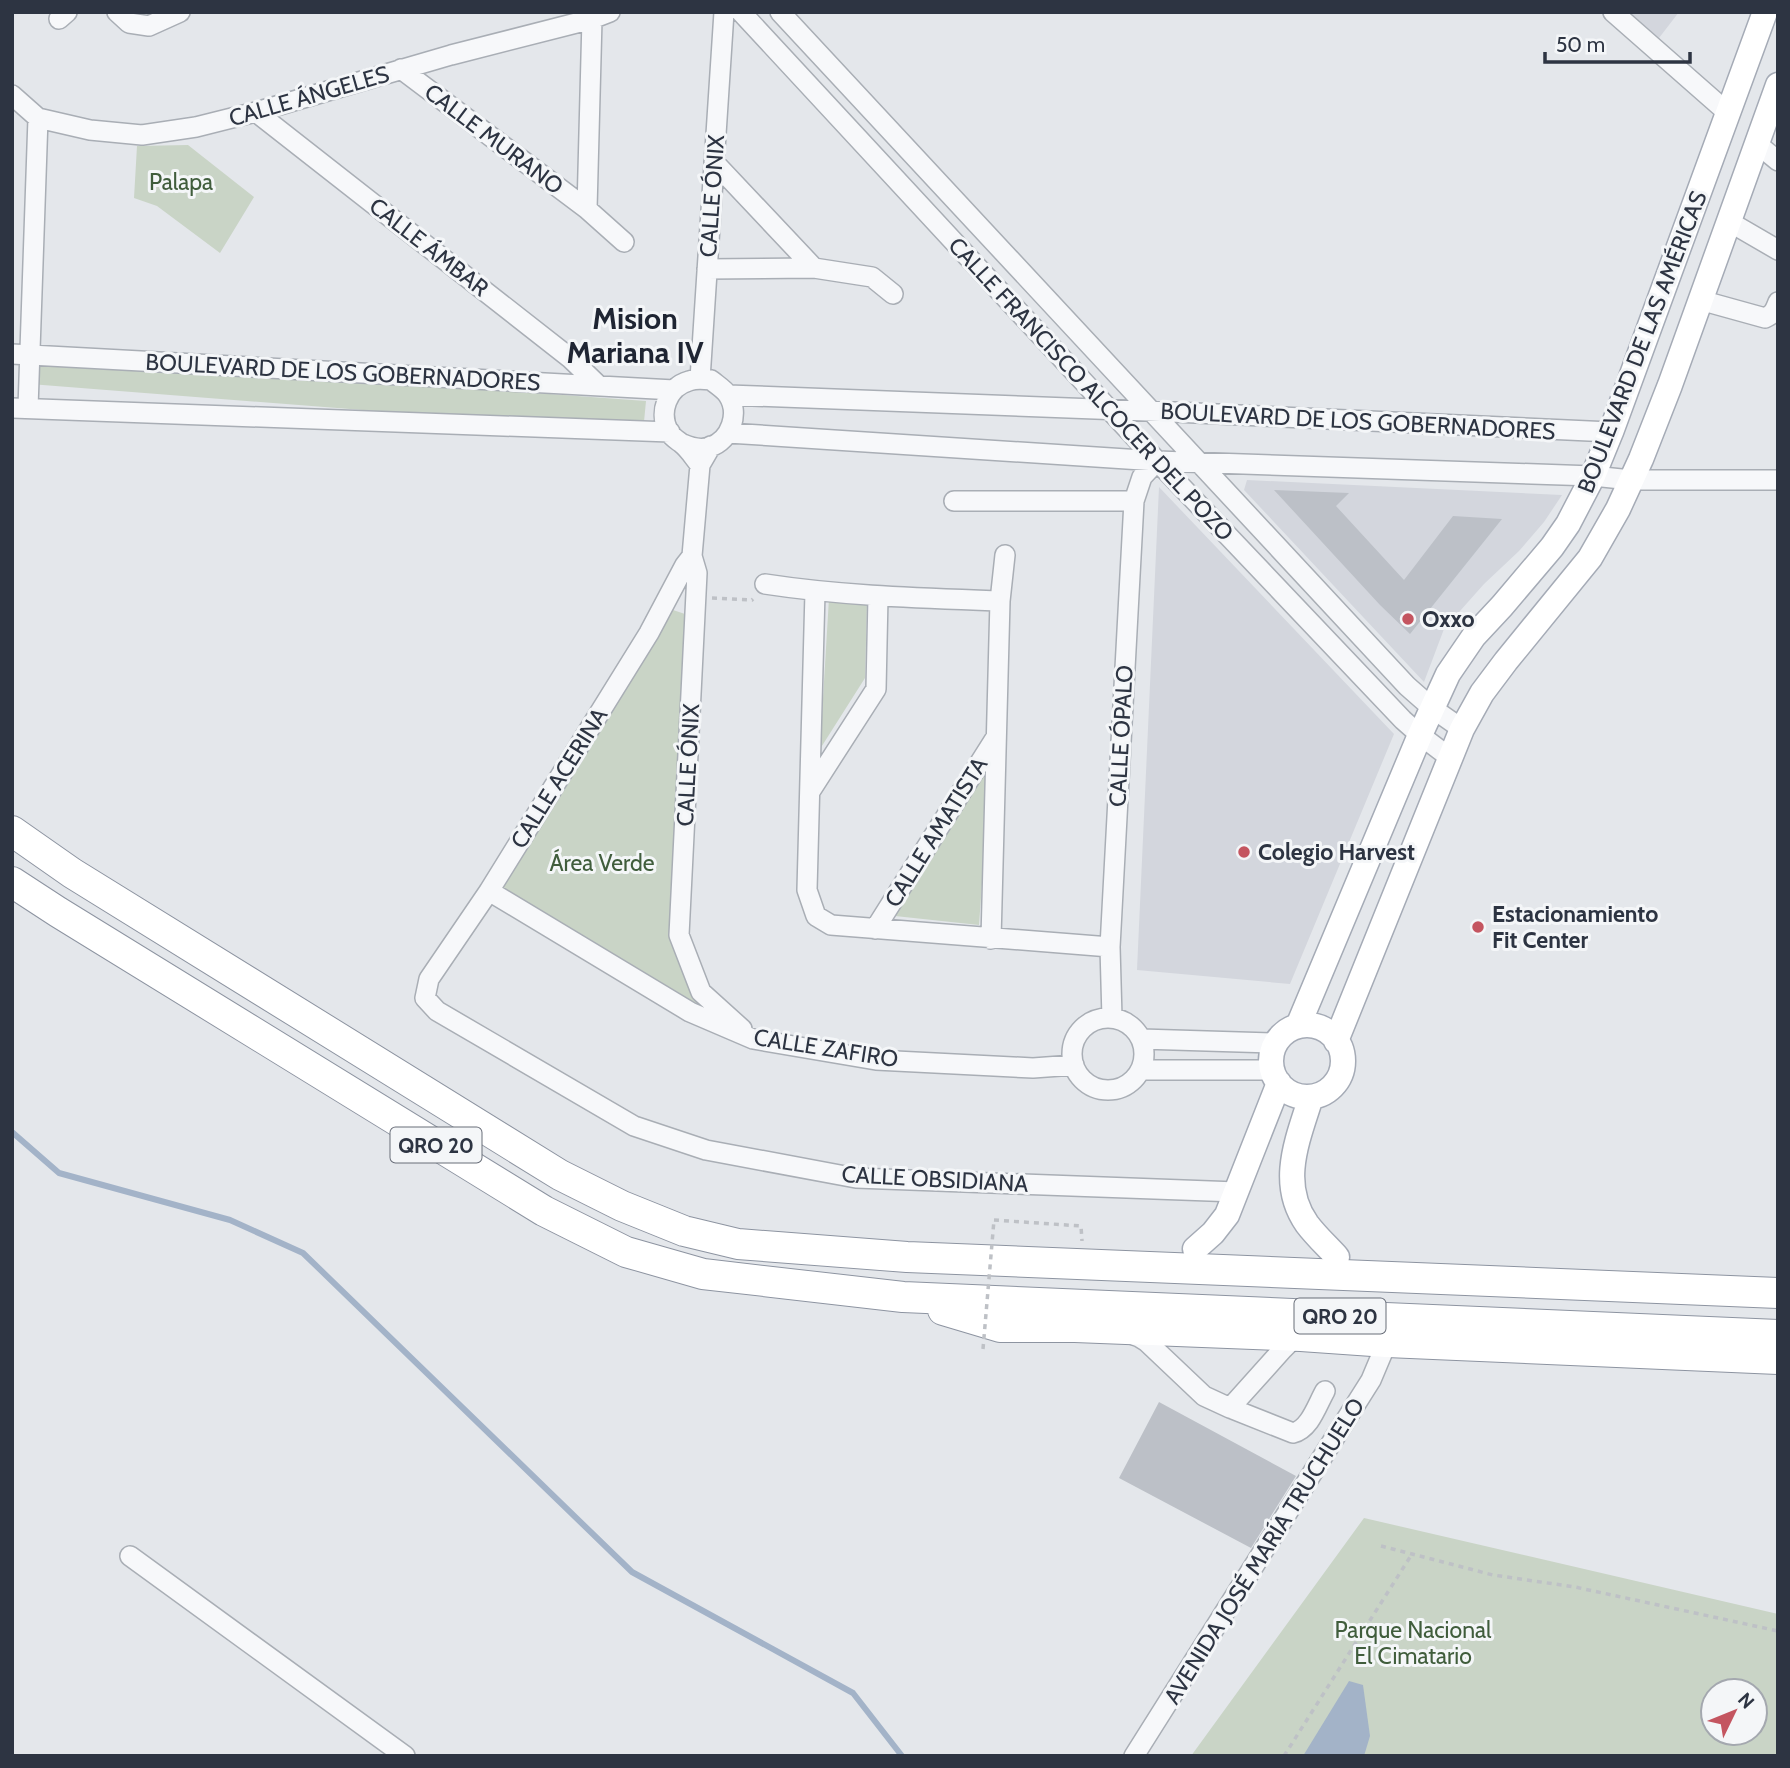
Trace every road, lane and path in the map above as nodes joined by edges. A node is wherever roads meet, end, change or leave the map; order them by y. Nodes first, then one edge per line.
1 (117, 12) edge
2 (180, 12) edge
3 (724, 12) edge
4 (741, 12) edge
5 (780, 12) edge
6 (1613, 12) edge
7 (1765, 12) edge
8 (601, 16) edge
9 (401, 69) junction
10 (1778, 85) edge
11 (12, 95) edge
12 (256, 112) junction
13 (1728, 113) junction
14 (38, 118) junction
15 (1756, 143) junction
16 (1778, 161) edge
17 (714, 162) junction
18 (587, 209) junction
19 (1728, 221) junction
20 (624, 242) dead end
21 (1778, 250) edge
22 (814, 268) junction
23 (707, 269) junction
24 (893, 294) dead end
25 (1700, 300) junction
26 (1778, 302) edge
27 (21, 354) edge
28 (700, 379) junction
29 (599, 387) junction
30 (674, 390) junction
31 (728, 395) junction
32 (20, 408) edge
33 (1110, 410) junction
34 (1152, 412) junction
35 (1611, 432) junction
36 (727, 433) junction
37 (676, 438) junction
38 (711, 446) junction
39 (1157, 461) junction
40 (1200, 463) junction
41 (700, 465) junction
42 (1593, 476) junction
43 (1631, 480) junction
44 (1778, 480) edge
45 (954, 501) dead end
46 (1134, 501) junction
47 (1005, 555) dead end
48 (692, 556) junction
49 (765, 584) joint
50 (815, 592) junction
51 (878, 597) junction
52 (667, 599) junction
53 (1000, 601) junction
54 (696, 605) junction
55 (1432, 708) junction
56 (1462, 729) junction
57 (1420, 735) junction
58 (996, 736) junction
59 (1449, 757) junction
60 (811, 790) junction
61 (12, 831) edge
62 (12, 882) edge
63 (489, 891) junction
64 (875, 929) junction
65 (991, 939) junction
66 (1110, 947) junction
67 (425, 998) joint
68 (1112, 1018) junction
69 (1298, 1027) junction
70 (753, 1039) junction
71 (1141, 1039) junction
72 (1336, 1041) junction
73 (1276, 1043) junction
74 (1074, 1065) junction
75 (1141, 1070) junction
76 (1276, 1077) junction
77 (1311, 1097) junction
78 (1237, 1192) junction
79 (1083, 1246) junction
80 (1195, 1250) junction
81 (907, 1257) junction
82 (1337, 1257) junction
83 (1778, 1279) edge
84 (1778, 1293) edge
85 (903, 1297) junction
86 (1115, 1329) junction
87 (1778, 1335) edge
88 (1301, 1336) junction
89 (1387, 1342) junction
90 (983, 1349) dead end
91 (1778, 1359) edge
92 (1325, 1391) dead end
93 (1230, 1408) junction
94 (1381, 1546) dead end
95 (1412, 1554) junction
96 (130, 1556) dead end
97 (1778, 1631) edge
98 (405, 1756) edge
99 (1134, 1756) edge
100 (1284, 1756) edge

1 - 2 street
3 - 17 street, CALLE ÓNIX
4 - 33 street, CALLE FRANCISCO ALCOCER DEL POZO
5 - 34 street, CALLE FRANCISCO ALCOCER DEL POZO
6 - 13 street
7 - 13 main road, BOULEVARD DE LAS AMÉRICAS
8 - 9 street, CALLE ÁNGELES
8 - 18 street, CALLE MURANO
9 - 12 street, CALLE ÁNGELES
9 - 18 street, CALLE MURANO
10 - 15 main road, BOULEVARD DE LAS AMÉRICAS
11 - 14 street, CALLE ÁNGELES
12 - 14 street, CALLE ÁNGELES
12 - 29 street, CALLE ÁMBAR
13 - 35 main road, BOULEVARD DE LAS AMÉRICAS
14 - 27 street
15 - 16 street
15 - 19 main road, BOULEVARD DE LAS AMÉRICAS
17 - 22 street
17 - 23 street, CALLE ÓNIX
18 - 20 street, CALLE MURANO
19 - 21 street
19 - 25 main road, BOULEVARD DE LAS AMÉRICAS
22 - 23 street
22 - 24 street
23 - 28 street, CALLE ÓNIX
25 - 26 street
25 - 43 main road, BOULEVARD DE LAS AMÉRICAS
27 - 29 street, BOULEVARD DE LOS GOBERNADORES
27 - 32 street
28 - 30 street
28 - 31 street
29 - 30 street, BOULEVARD DE LOS GOBERNADORES
30 - 37 street
31 - 33 street, BOULEVARD DE LOS GOBERNADORES
31 - 36 street
32 - 37 street, BOULEVARD DE LOS GOBERNADORES
33 - 34 street, BOULEVARD DE LOS GOBERNADORES
33 - 39 street, CALLE FRANCISCO ALCOCER DEL POZO
34 - 35 street, BOULEVARD DE LOS GOBERNADORES
34 - 40 street, CALLE FRANCISCO ALCOCER DEL POZO
35 - 42 main road, BOULEVARD DE LAS AMÉRICAS
36 - 38 street
36 - 39 street, BOULEVARD DE LOS GOBERNADORES
37 - 38 street
37 - 41 street
38 - 41 street, CALLE ÓNIX
39 - 40 street, BOULEVARD DE LOS GOBERNADORES
39 - 46 street, CALLE ÓPALO
39 - 57 street, CALLE FRANCISCO ALCOCER DEL POZO
40 - 42 street, BOULEVARD DE LOS GOBERNADORES
40 - 55 street, CALLE FRANCISCO ALCOCER DEL POZO
41 - 48 street, CALLE ÓNIX
42 - 43 street, BOULEVARD DE LOS GOBERNADORES
42 - 55 main road, BOULEVARD DE LAS AMÉRICAS
43 - 44 street, BOULEVARD DE LOS GOBERNADORES
43 - 56 main road, BOULEVARD DE LAS AMÉRICAS
45 - 46 street
46 - 66 street, CALLE ÓPALO
47 - 53 street, CALLE AMATISTA
48 - 52 street, CALLE ACERINA
48 - 54 street, CALLE ÓNIX
49 - 50 street
49 - 54 path
50 - 51 street
50 - 60 street, CALLE AMATISTA
51 - 53 street
51 - 60 street
52 - 54 street
52 - 63 street, CALLE ACERINA
53 - 58 street, CALLE AMATISTA
54 - 70 street, CALLE ÓNIX
55 - 56 street, CALLE FRANCISCO ALCOCER DEL POZO
55 - 57 main road, BOULEVARD DE LAS AMÉRICAS
56 - 59 main road, BOULEVARD DE LAS AMÉRICAS
57 - 59 street, CALLE FRANCISCO ALCOCER DEL POZO
57 - 69 main road, BOULEVARD DE LAS AMÉRICAS
58 - 64 street, CALLE AMATISTA
58 - 65 street, CALLE AMATISTA
59 - 72 main road, BOULEVARD DE LAS AMÉRICAS
60 - 64 street, CALLE AMATISTA
61 - 81 highway, QRO 20
62 - 85 highway, QRO 20
63 - 67 street, CALLE ACERINA
63 - 70 street, CALLE ZAFIRO
64 - 65 street, CALLE AMATISTA
65 - 66 street, CALLE AMATISTA
66 - 68 street, CALLE ÓPALO
67 - 78 street, CALLE OBSIDIANA
68 - 71 street
68 - 74 street
69 - 72 main road
69 - 73 main road
70 - 74 street, CALLE ZAFIRO
71 - 73 street
71 - 75 street
72 - 77 main road
73 - 76 main road
74 - 75 street
75 - 76 street
76 - 77 main road
76 - 78 main road
77 - 82 main road
78 - 80 main road
79 - 80 highway
79 - 81 highway
79 - 90 path, bridge
80 - 82 highway
81 - 84 highway, QRO 20
82 - 83 highway
85 - 86 highway
85 - 87 highway, QRO 20
86 - 88 highway
86 - 93 street
88 - 89 highway
88 - 93 street
89 - 91 highway
89 - 99 street, AVENIDA JOSÉ MARÍA TRUCHUELO
92 - 93 street
94 - 95 path
95 - 97 path
95 - 100 path
96 - 98 street

